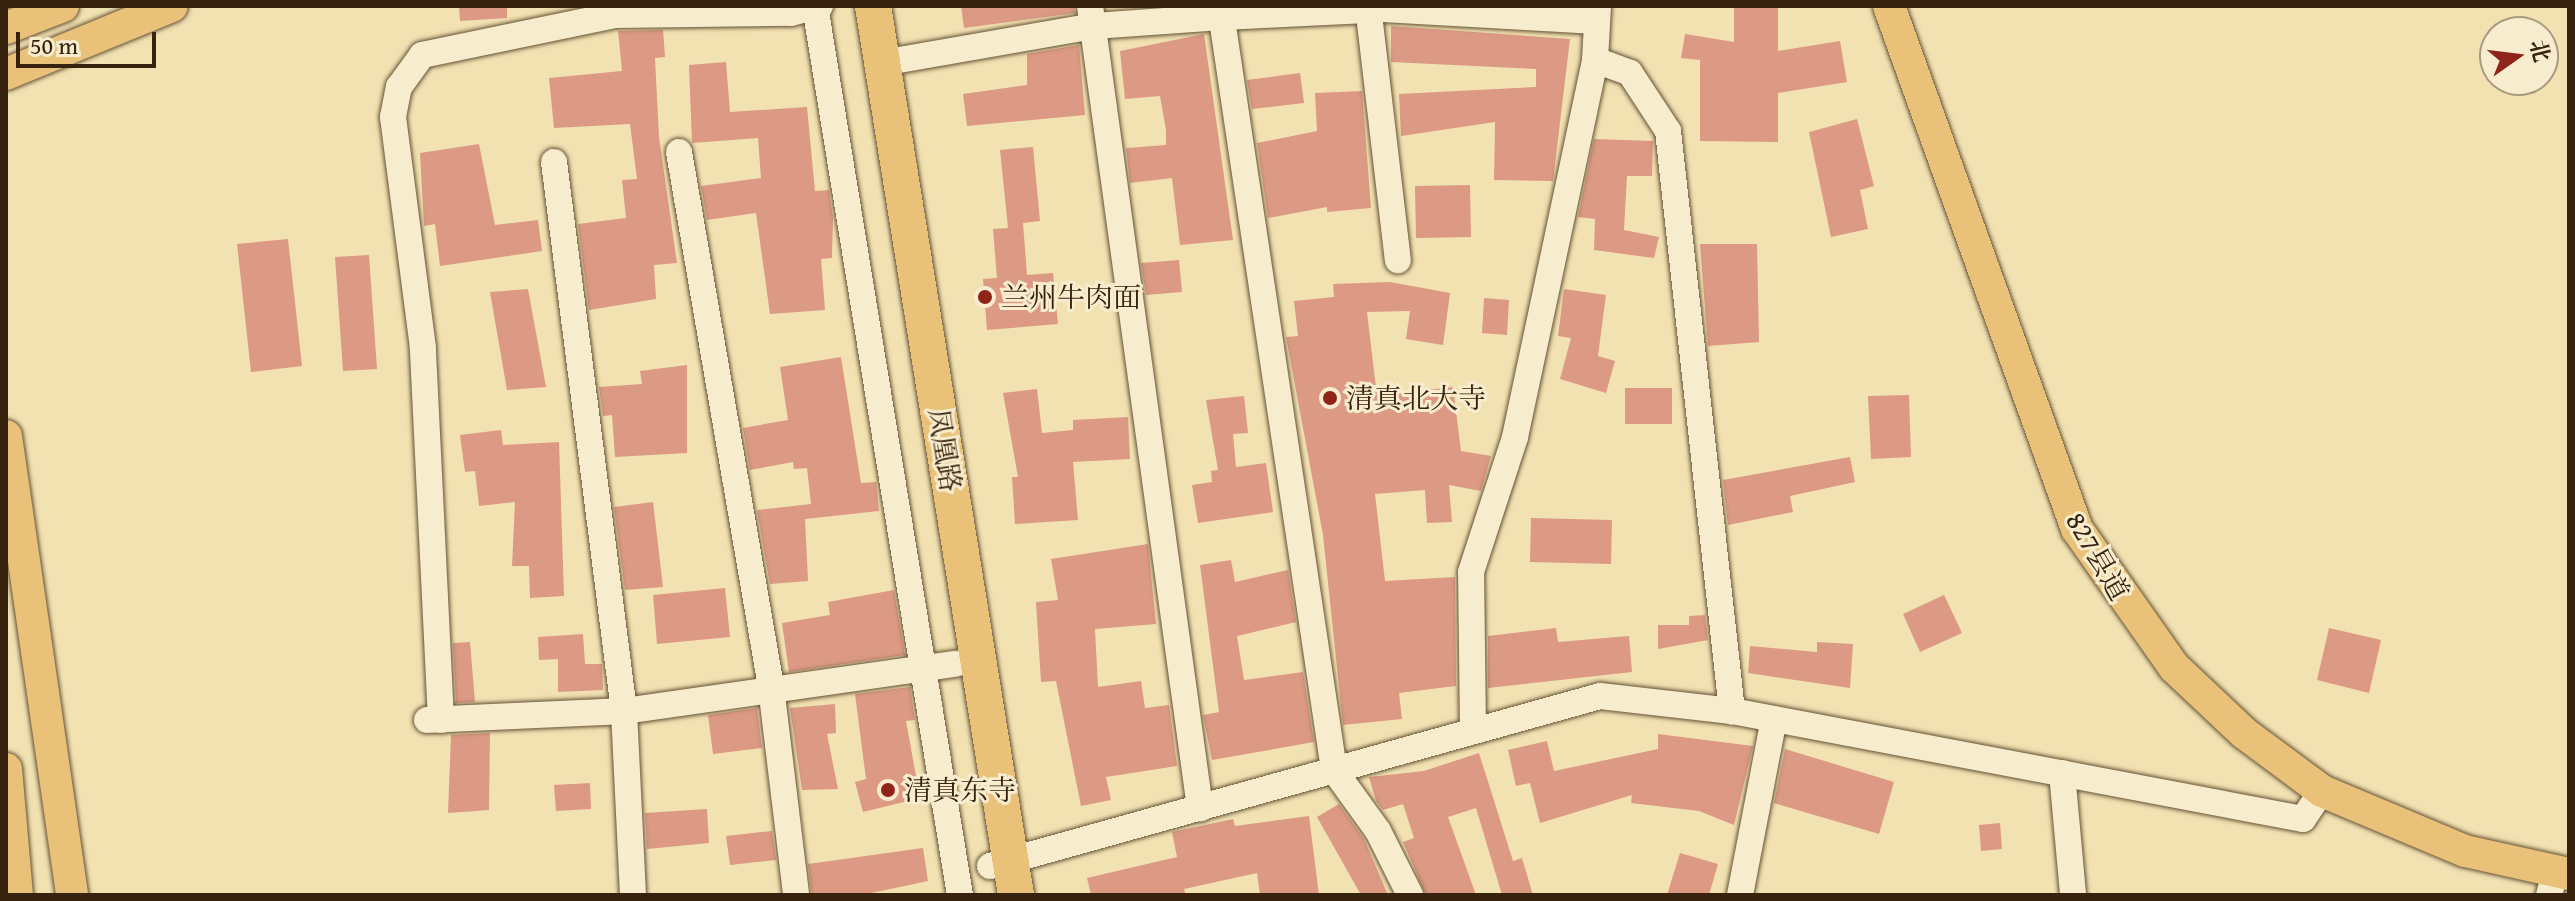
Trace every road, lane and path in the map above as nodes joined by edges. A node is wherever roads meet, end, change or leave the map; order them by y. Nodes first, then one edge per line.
1 (63, 6) edge
2 (172, 6) edge
3 (817, 6) edge
4 (855, 6) edge
5 (873, 6) edge
6 (1889, 6) edge
7 (1368, 8) edge
8 (1221, 11) edge
9 (1597, 13) edge
10 (1092, 16) edge
11 (6, 28) edge
12 (1595, 60) junction
13 (882, 63) junction
14 (6, 74) edge
15 (679, 152) dead end
16 (554, 162) dead end
17 (1398, 260) dead end
18 (6, 436) edge
19 (940, 666) junction
20 (771, 687) junction
21 (624, 711) junction
22 (1732, 711) junction
23 (1774, 719) junction
24 (1473, 731) junction
25 (6, 769) edge
26 (1334, 770) junction
27 (2062, 773) junction
28 (2322, 791) junction
29 (1200, 808) junction
30 (1002, 879) edge
31 (2558, 880) edge
32 (17, 895) edge
33 (72, 895) edge
34 (633, 895) edge
35 (796, 895) edge
36 (960, 895) edge
37 (1410, 895) edge
38 (1740, 895) edge
39 (2073, 895) edge

1 - 11 main road
2 - 14 main road
3 - 19 street
3 - 21 street
4 - 19 highway, 凤凰路
5 - 13 highway, 凤凰路
6 - 28 main road, 827县道
7 - 8 street
7 - 9 street
7 - 17 street
8 - 10 street
8 - 26 street
9 - 12 street
10 - 13 street
10 - 29 street
12 - 22 street
12 - 24 street
13 - 30 highway, 凤凰路
15 - 20 street
16 - 21 street
18 - 33 main road
19 - 20 street
19 - 30 highway, 凤凰路
19 - 36 street
20 - 21 street
20 - 35 street
21 - 34 street
22 - 23 street
22 - 24 street
23 - 27 street
23 - 38 street
24 - 26 street
25 - 32 main road
26 - 29 street
26 - 37 street
27 - 28 street
27 - 39 street
28 - 31 main road, 827县道
29 - 30 street

